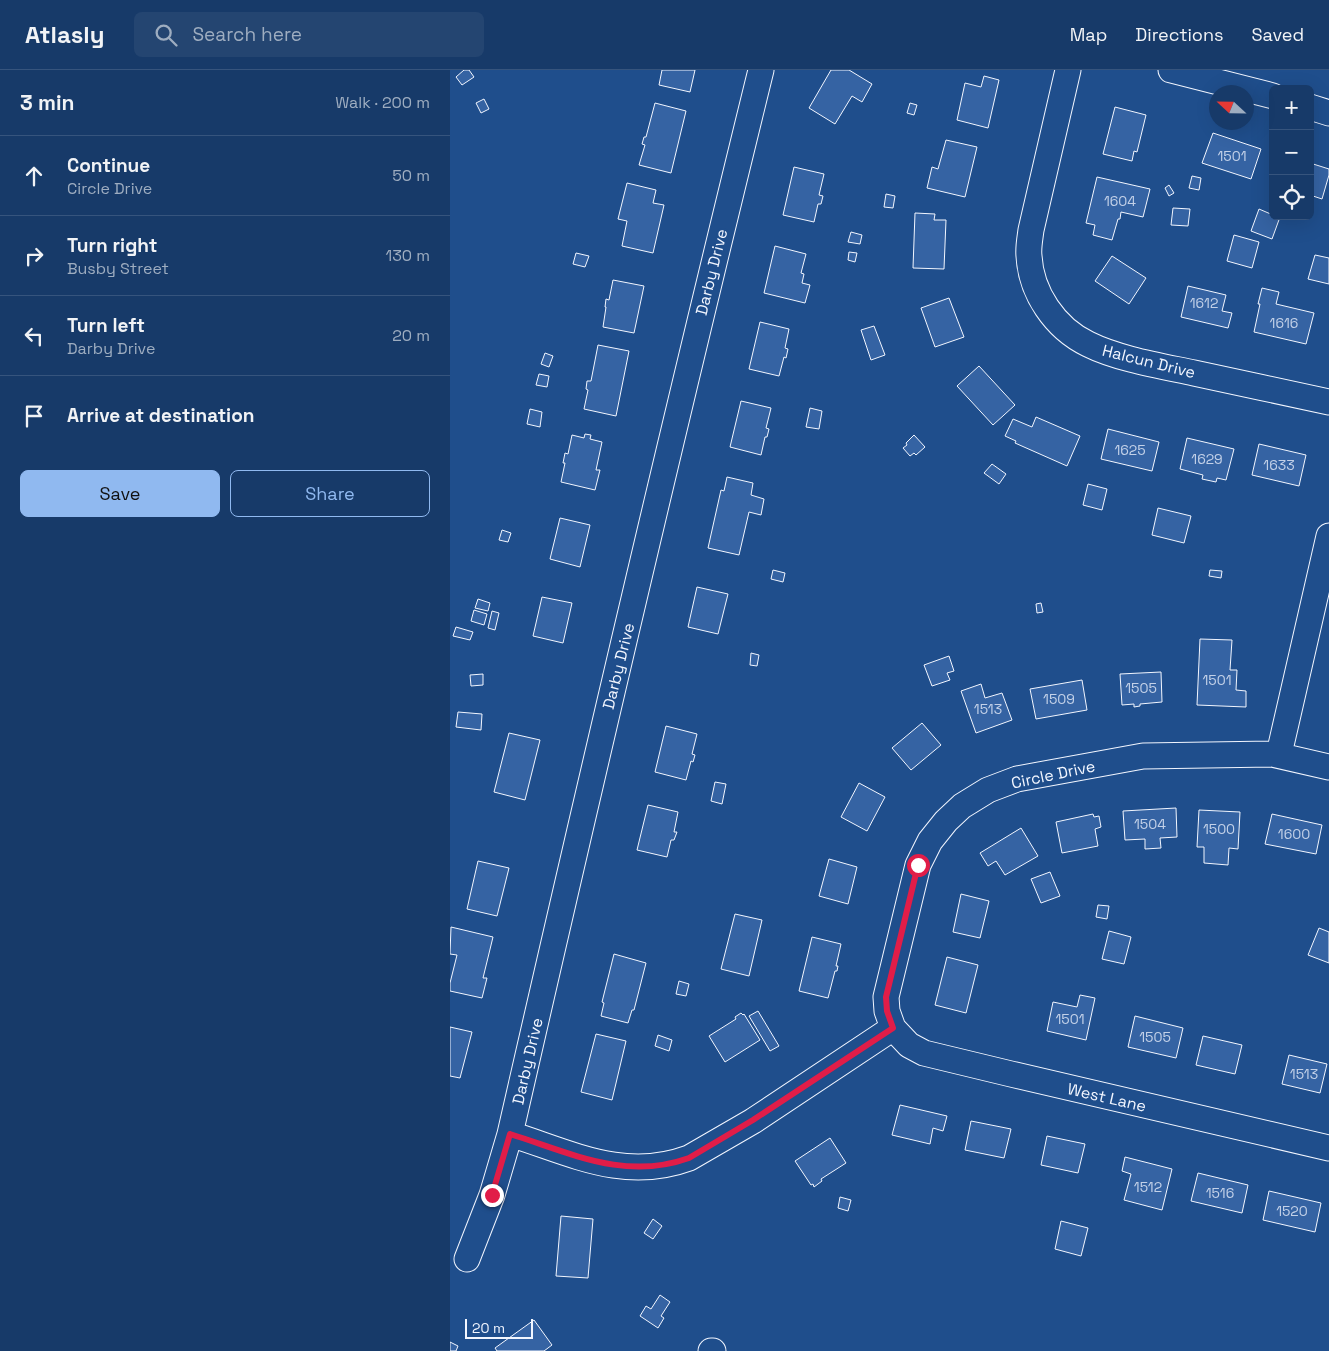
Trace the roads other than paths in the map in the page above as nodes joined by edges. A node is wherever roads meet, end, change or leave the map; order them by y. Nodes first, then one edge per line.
1 (761, 70) edge
2 (1068, 70) edge
3 (1171, 70) edge
4 (1269, 95) edge
5 (1314, 108) edge
6 (1329, 113) edge
7 (1329, 402) edge
8 (1329, 536) edge
9 (1279, 754) junction
10 (1329, 767) edge
11 (893, 1028) junction
12 (510, 1134) junction
13 (1329, 1148) edge
14 (467, 1259) dead end

1 - 12 street, Darby Drive
2 - 7 street, Halcun Drive
3 - 4 street
5 - 6 street
8 - 9 street
9 - 10 street, Circle Drive
9 - 11 street, Circle Drive
11 - 12 street
11 - 13 street, West Lane
12 - 14 street, Darby Drive

